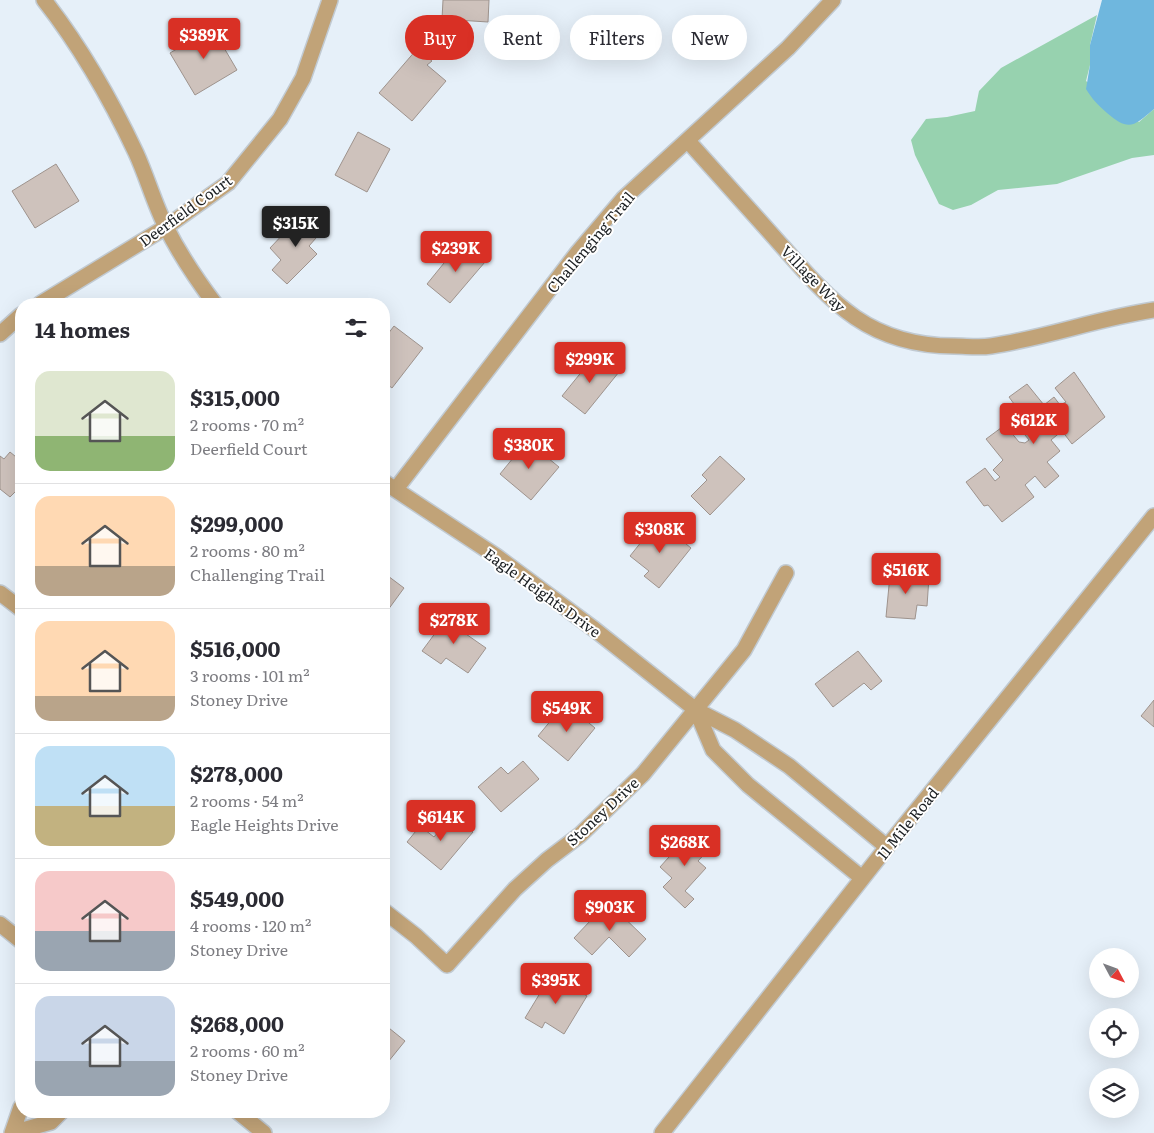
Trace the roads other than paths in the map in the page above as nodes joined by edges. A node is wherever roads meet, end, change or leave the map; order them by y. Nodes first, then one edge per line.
1 (44, 0) edge
2 (330, 0) edge
3 (833, 0) edge
4 (688, 141) junction
5 (166, 227) junction
6 (50, 298) edge
7 (210, 298) edge
8 (1154, 310) edge
9 (15, 320) edge
10 (0, 334) edge
11 (390, 485) edge
12 (1154, 516) edge
13 (786, 572) dead end
14 (0, 593) edge
15 (15, 604) edge
16 (696, 710) junction
17 (887, 847) junction
18 (862, 878) junction
19 (390, 916) edge
20 (0, 924) edge
21 (15, 936) edge
22 (17, 1118) edge
23 (55, 1118) edge
24 (246, 1118) edge
25 (12, 1133) edge
26 (264, 1133) edge
27 (662, 1133) edge

1 - 5 street
2 - 5 street, Deerfield Court
3 - 4 street, Challenging Trail
4 - 8 street, Village Way
4 - 11 street, Challenging Trail
5 - 6 street, Deerfield Court
5 - 7 street
9 - 10 street
11 - 16 street, Eagle Heights Drive
12 - 17 street, 11 Mile Road
13 - 16 street, Stoney Drive
14 - 15 street
16 - 17 street, Eagle Heights Drive
16 - 18 street, Eagle Heights Drive
16 - 19 street, Stoney Drive
17 - 18 street, 11 Mile Road
18 - 27 street, 11 Mile Road
20 - 21 street
22 - 25 street
23 - 25 street
24 - 26 street

